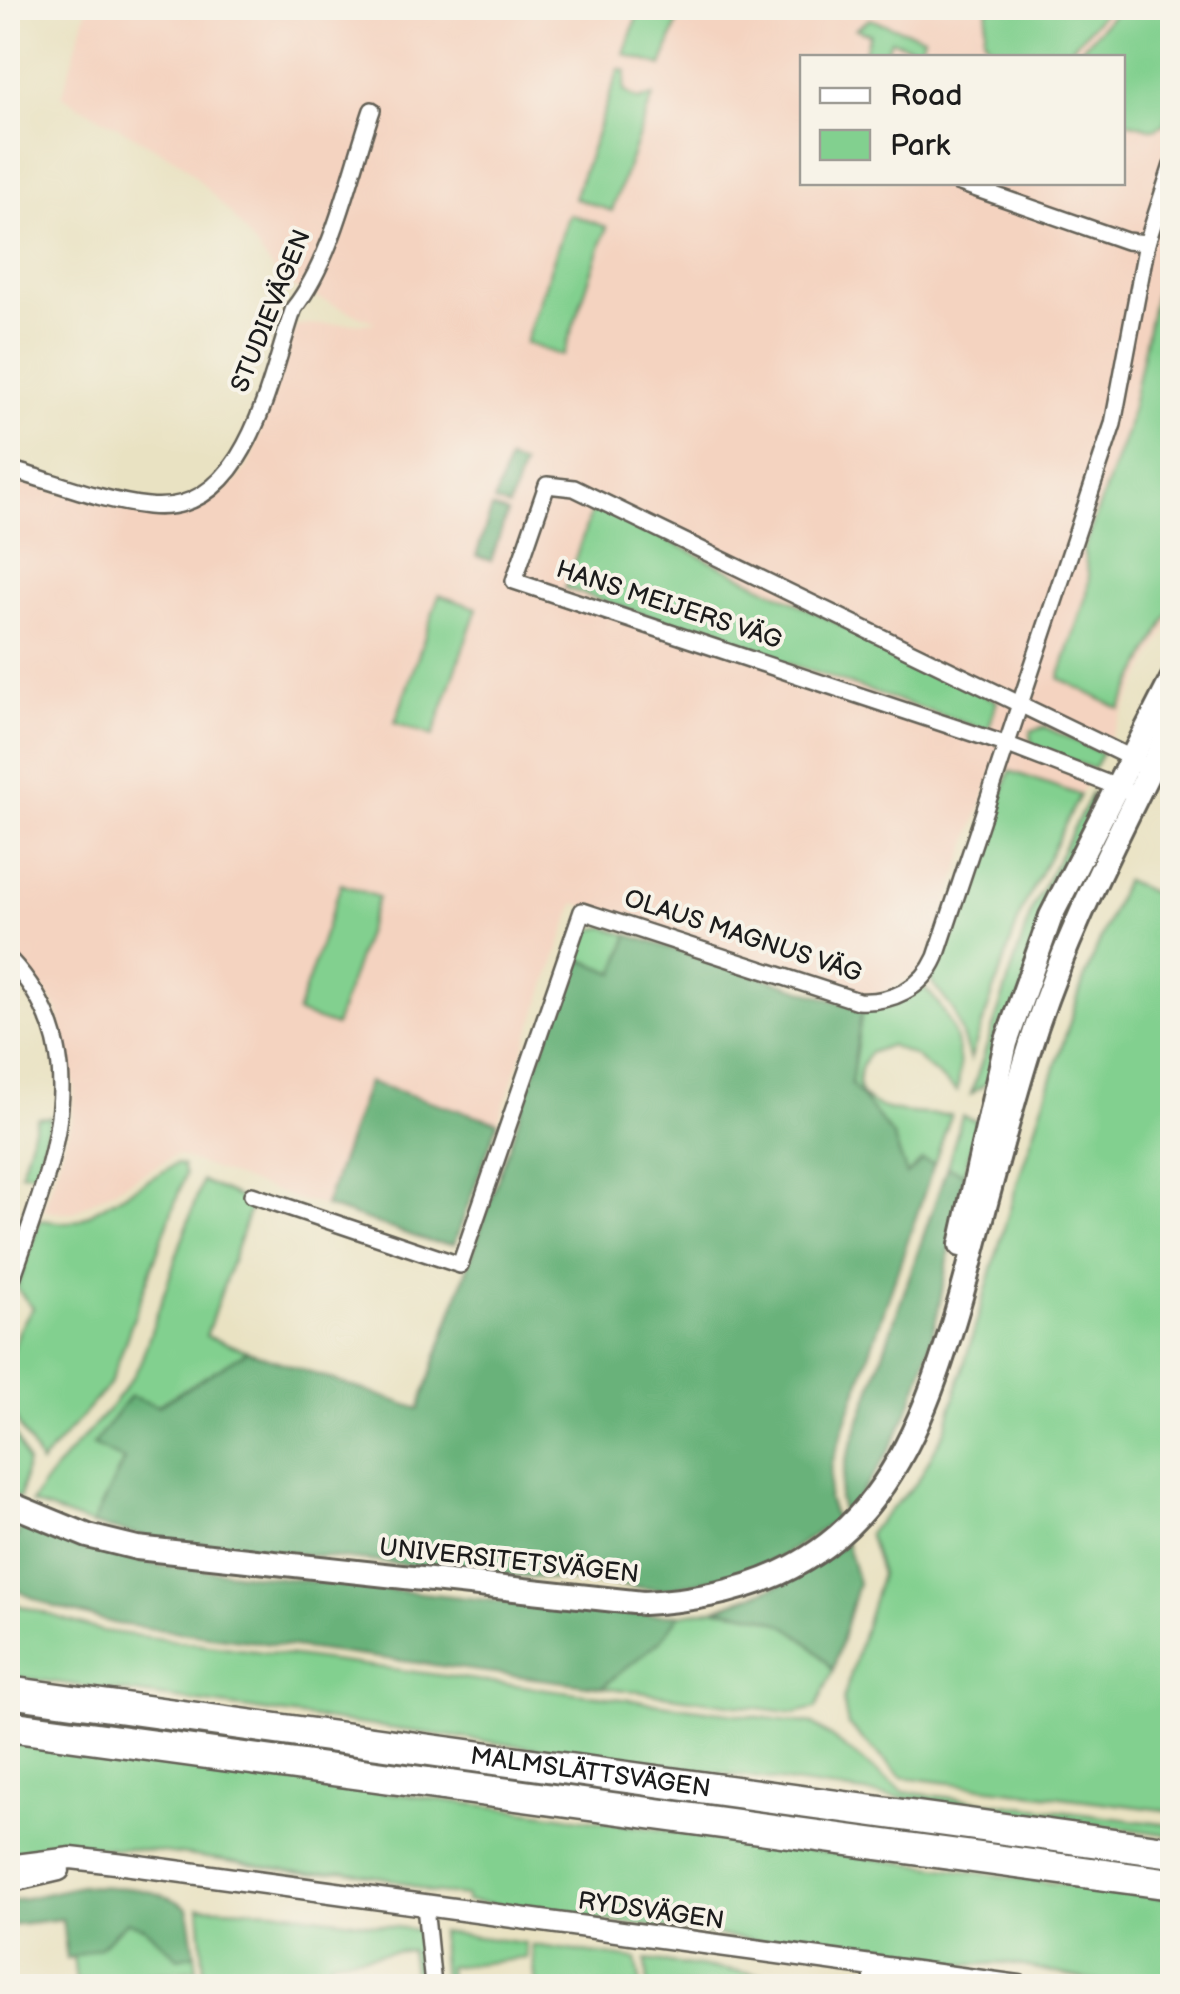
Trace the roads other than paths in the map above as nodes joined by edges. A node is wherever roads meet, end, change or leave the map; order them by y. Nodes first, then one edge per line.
1 (372, 110) dead end
2 (1172, 165) edge
3 (966, 185) edge
4 (1146, 243) junction
5 (8, 469) edge
6 (1172, 680) edge
7 (1022, 707) junction
8 (1172, 725) edge
9 (1008, 746) junction
10 (1140, 762) junction
11 (1114, 786) junction
12 (1137, 795) junction
13 (8, 958) edge
14 (252, 1195) dead end
15 (8, 1291) edge
16 (928, 1405) junction
17 (8, 1504) edge
18 (8, 1692) edge
19 (8, 1726) edge
20 (1172, 1852) edge
21 (99, 1861) junction
22 (8, 1866) edge
23 (8, 1882) edge
24 (1172, 1884) edge
25 (424, 1906) junction
26 (872, 1977) edge
27 (433, 1986) edge
28 (1020, 1986) edge

1 - 5 street, STUDIEVÄGEN
2 - 4 street, OLAUS MAGNUS VÄG
3 - 4 street
4 - 7 street, OLAUS MAGNUS VÄG
6 - 10 main road, UNIVERSITETSVÄGEN
7 - 9 street, OLAUS MAGNUS VÄG
7 - 9 street, HANS MEIJERS VÄG
7 - 10 street, HANS MEIJERS VÄG
8 - 10 main road, UNIVERSITETSVÄGEN
9 - 11 street, HANS MEIJERS VÄG
9 - 14 street, OLAUS MAGNUS VÄG
10 - 11 main road, UNIVERSITETSVÄGEN
10 - 12 main road, UNIVERSITETSVÄGEN
11 - 12 street, HANS MEIJERS VÄG
11 - 16 main road, UNIVERSITETSVÄGEN
12 - 16 main road, UNIVERSITETSVÄGEN
13 - 15 street
16 - 17 main road, UNIVERSITETSVÄGEN
18 - 20 highway, MALMSLÄTTSVÄGEN
19 - 24 highway, MALMSLÄTTSVÄGEN
21 - 22 street, RYDSVÄGEN
21 - 23 street, RYDSVÄGEN
21 - 25 street, RYDSVÄGEN
25 - 26 street, RYDSVÄGEN
25 - 27 street
26 - 28 street, RYDSVÄGEN

